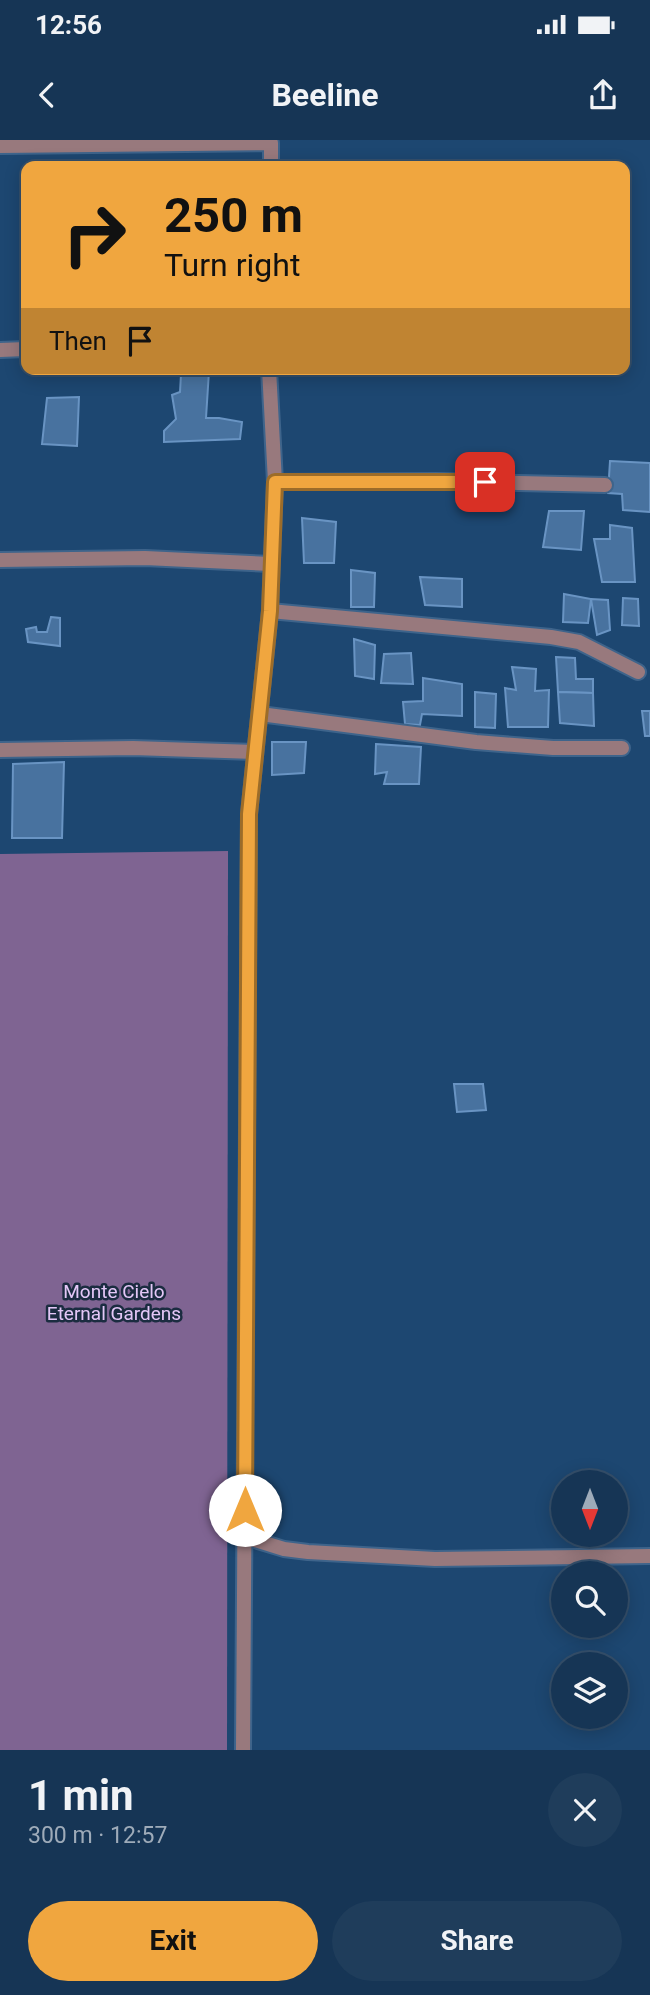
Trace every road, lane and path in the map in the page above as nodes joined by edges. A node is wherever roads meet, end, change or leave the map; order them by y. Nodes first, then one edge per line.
1 (271, 142) edge
2 (0, 146) edge
3 (271, 161) edge
4 (21, 349) edge
5 (0, 350) edge
6 (269, 375) edge
7 (275, 482) junction
8 (605, 485) dead end
9 (0, 560) edge
10 (271, 564) junction
11 (270, 611) junction
12 (638, 672) dead end
13 (260, 714) junction
14 (622, 748) dead end
15 (0, 750) edge
16 (256, 752) junction
17 (245, 1537) junction
18 (650, 1556) edge
19 (243, 1750) edge

1 - 2 street
1 - 3 street
4 - 5 street
6 - 7 street
7 - 8 street
7 - 10 street
9 - 10 street
10 - 11 street
11 - 12 street
11 - 13 street
13 - 14 street
13 - 16 street
15 - 16 street
16 - 17 street
17 - 18 street
17 - 19 street

